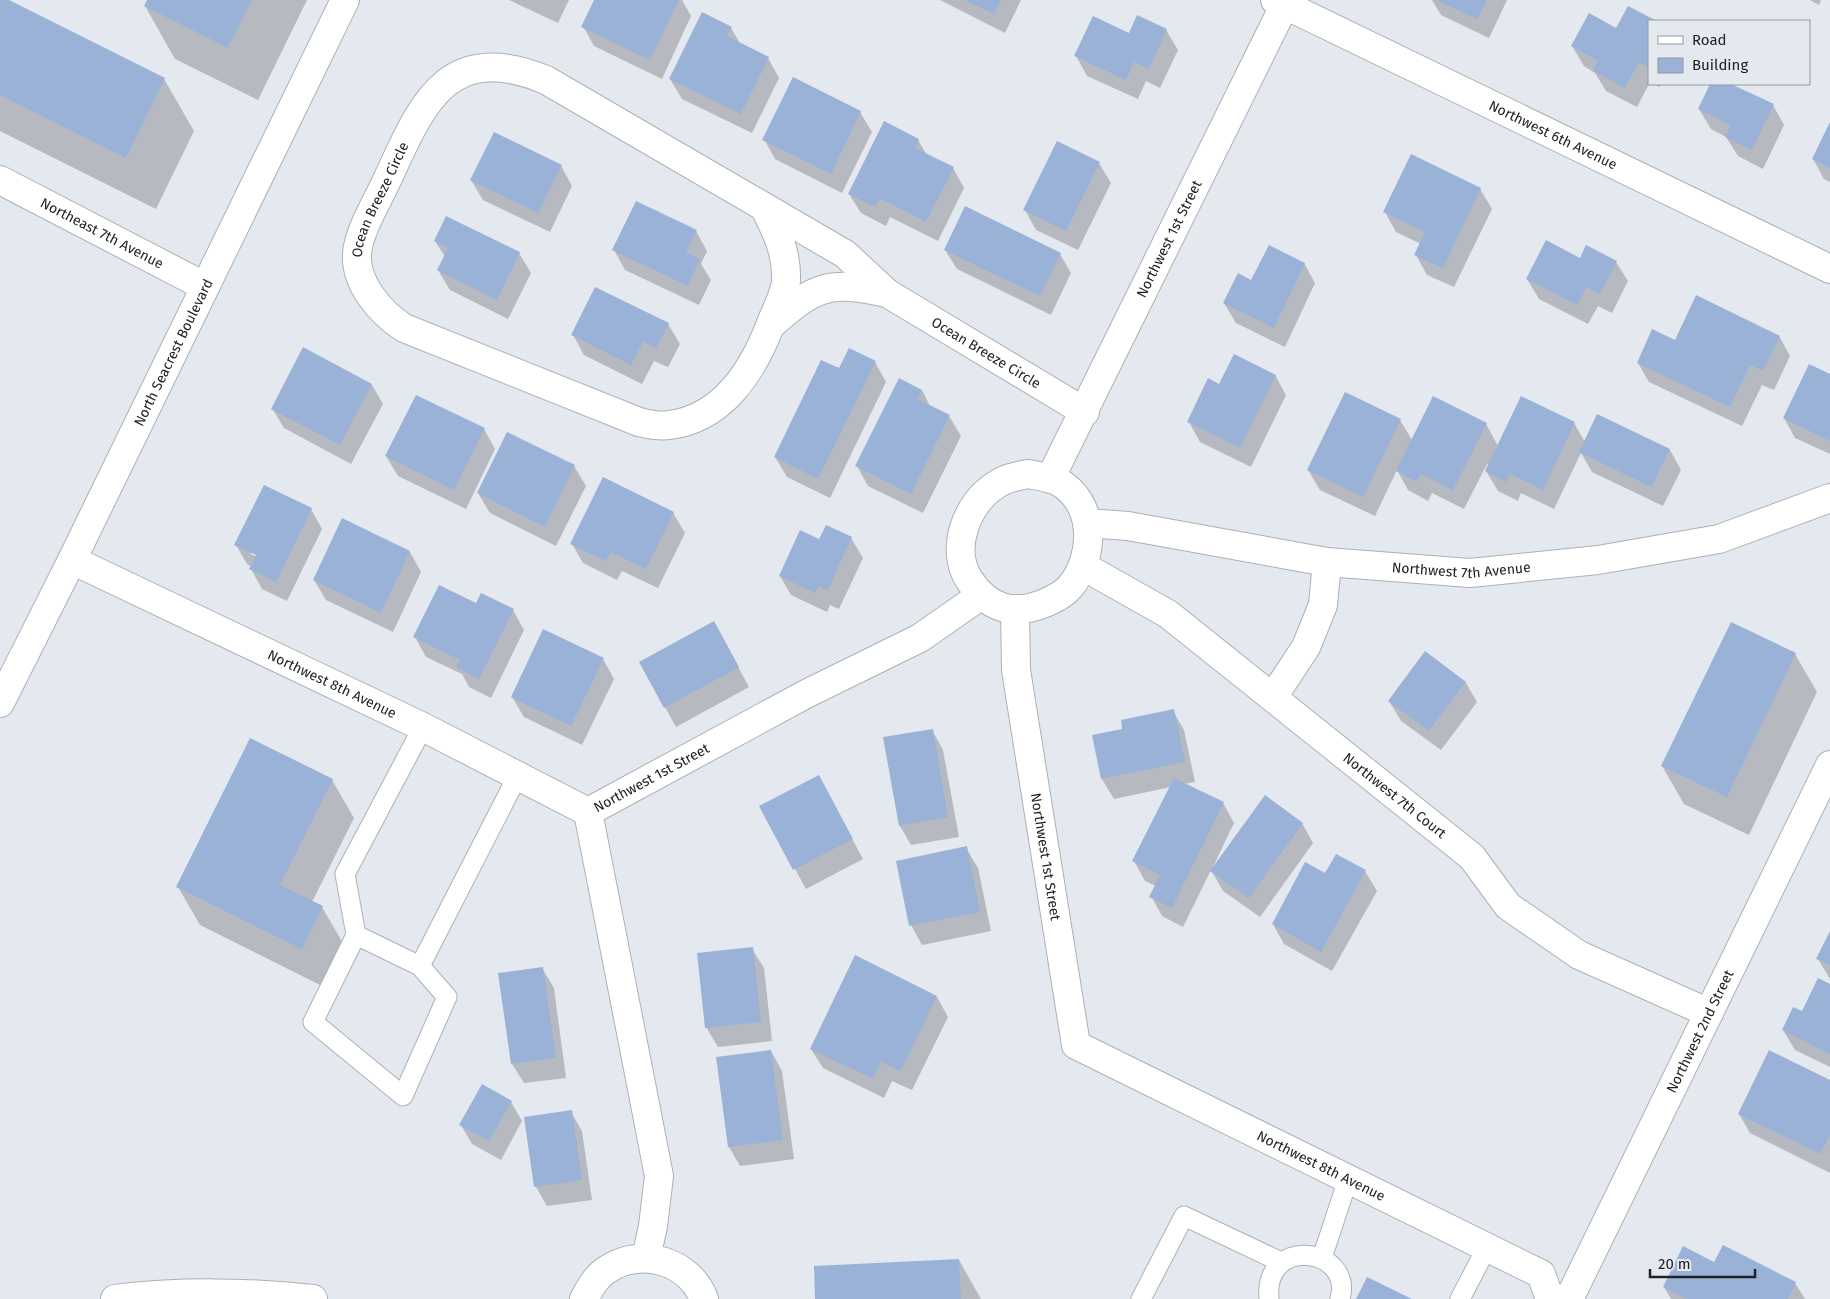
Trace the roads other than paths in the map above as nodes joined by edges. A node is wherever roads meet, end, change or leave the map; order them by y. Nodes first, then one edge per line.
1 (345, 0) edge
2 (1282, 2) edge
3 (0, 180) edge
4 (764, 207) junction
5 (1830, 268) edge
6 (204, 286) junction
7 (887, 293) junction
8 (770, 326) junction
9 (1085, 412) junction
10 (1050, 479) junction
11 (1830, 498) edge
12 (1087, 523) junction
13 (72, 560) junction
14 (1326, 562) junction
15 (1083, 566) junction
16 (980, 596) junction
17 (1014, 609) junction
18 (3, 689) edge
19 (1273, 697) junction
20 (423, 727) junction
21 (1830, 765) edge
22 (518, 776) junction
23 (588, 812) junction
24 (356, 935) junction
25 (420, 966) junction
26 (1709, 1012) junction
27 (1076, 1045) joint
28 (1348, 1179) junction
29 (1487, 1247) junction
30 (646, 1258) junction
31 (1322, 1258) junction
32 (1281, 1262) junction
33 (114, 1299) edge
34 (313, 1299) edge
35 (584, 1299) edge
36 (704, 1299) edge
37 (1141, 1299) edge
38 (1269, 1299) edge
39 (1340, 1299) edge
40 (1460, 1299) edge
41 (1550, 1299) edge
42 (1569, 1299) edge

1 - 6 street, North Seacrest Boulevard
2 - 5 street, Northwest 6th Avenue
2 - 9 street, Northwest 1st Street
3 - 6 street, Northeast 7th Avenue
4 - 7 street, Ocean Breeze Circle
4 - 8 street, Ocean Breeze Circle
4 - 8 street, Ocean Breeze Circle
6 - 13 street, North Seacrest Boulevard
7 - 8 street, Ocean Breeze Circle
7 - 9 street, Ocean Breeze Circle
9 - 10 street, Northwest 1st Street
10 - 12 street
10 - 16 street
11 - 14 street, Northwest 7th Avenue
12 - 14 street, Northwest 7th Avenue
12 - 15 street
13 - 18 street, North Seacrest Boulevard
13 - 20 street, Northwest 8th Avenue
14 - 19 street
15 - 17 street
15 - 19 street, Northwest 7th Court
16 - 17 street
16 - 23 street, Northwest 1st Street
17 - 27 street, Northwest 1st Street
19 - 26 street, Northwest 7th Court
20 - 22 street, Northwest 8th Avenue
20 - 24 lane
21 - 26 street, Northwest 2nd Street
22 - 23 street, Northwest 8th Avenue
22 - 25 lane
23 - 30 street, Northwest 1st Street
24 - 25 lane
24 - 25 lane
26 - 42 street, Northwest 2nd Street
27 - 28 street, Northwest 8th Avenue
28 - 29 street, Northwest 8th Avenue
28 - 31 lane
29 - 40 lane
29 - 41 street, Northwest 8th Avenue
30 - 35 street
30 - 36 street
31 - 32 lane
31 - 39 lane
32 - 37 lane
32 - 38 lane
33 - 34 street

